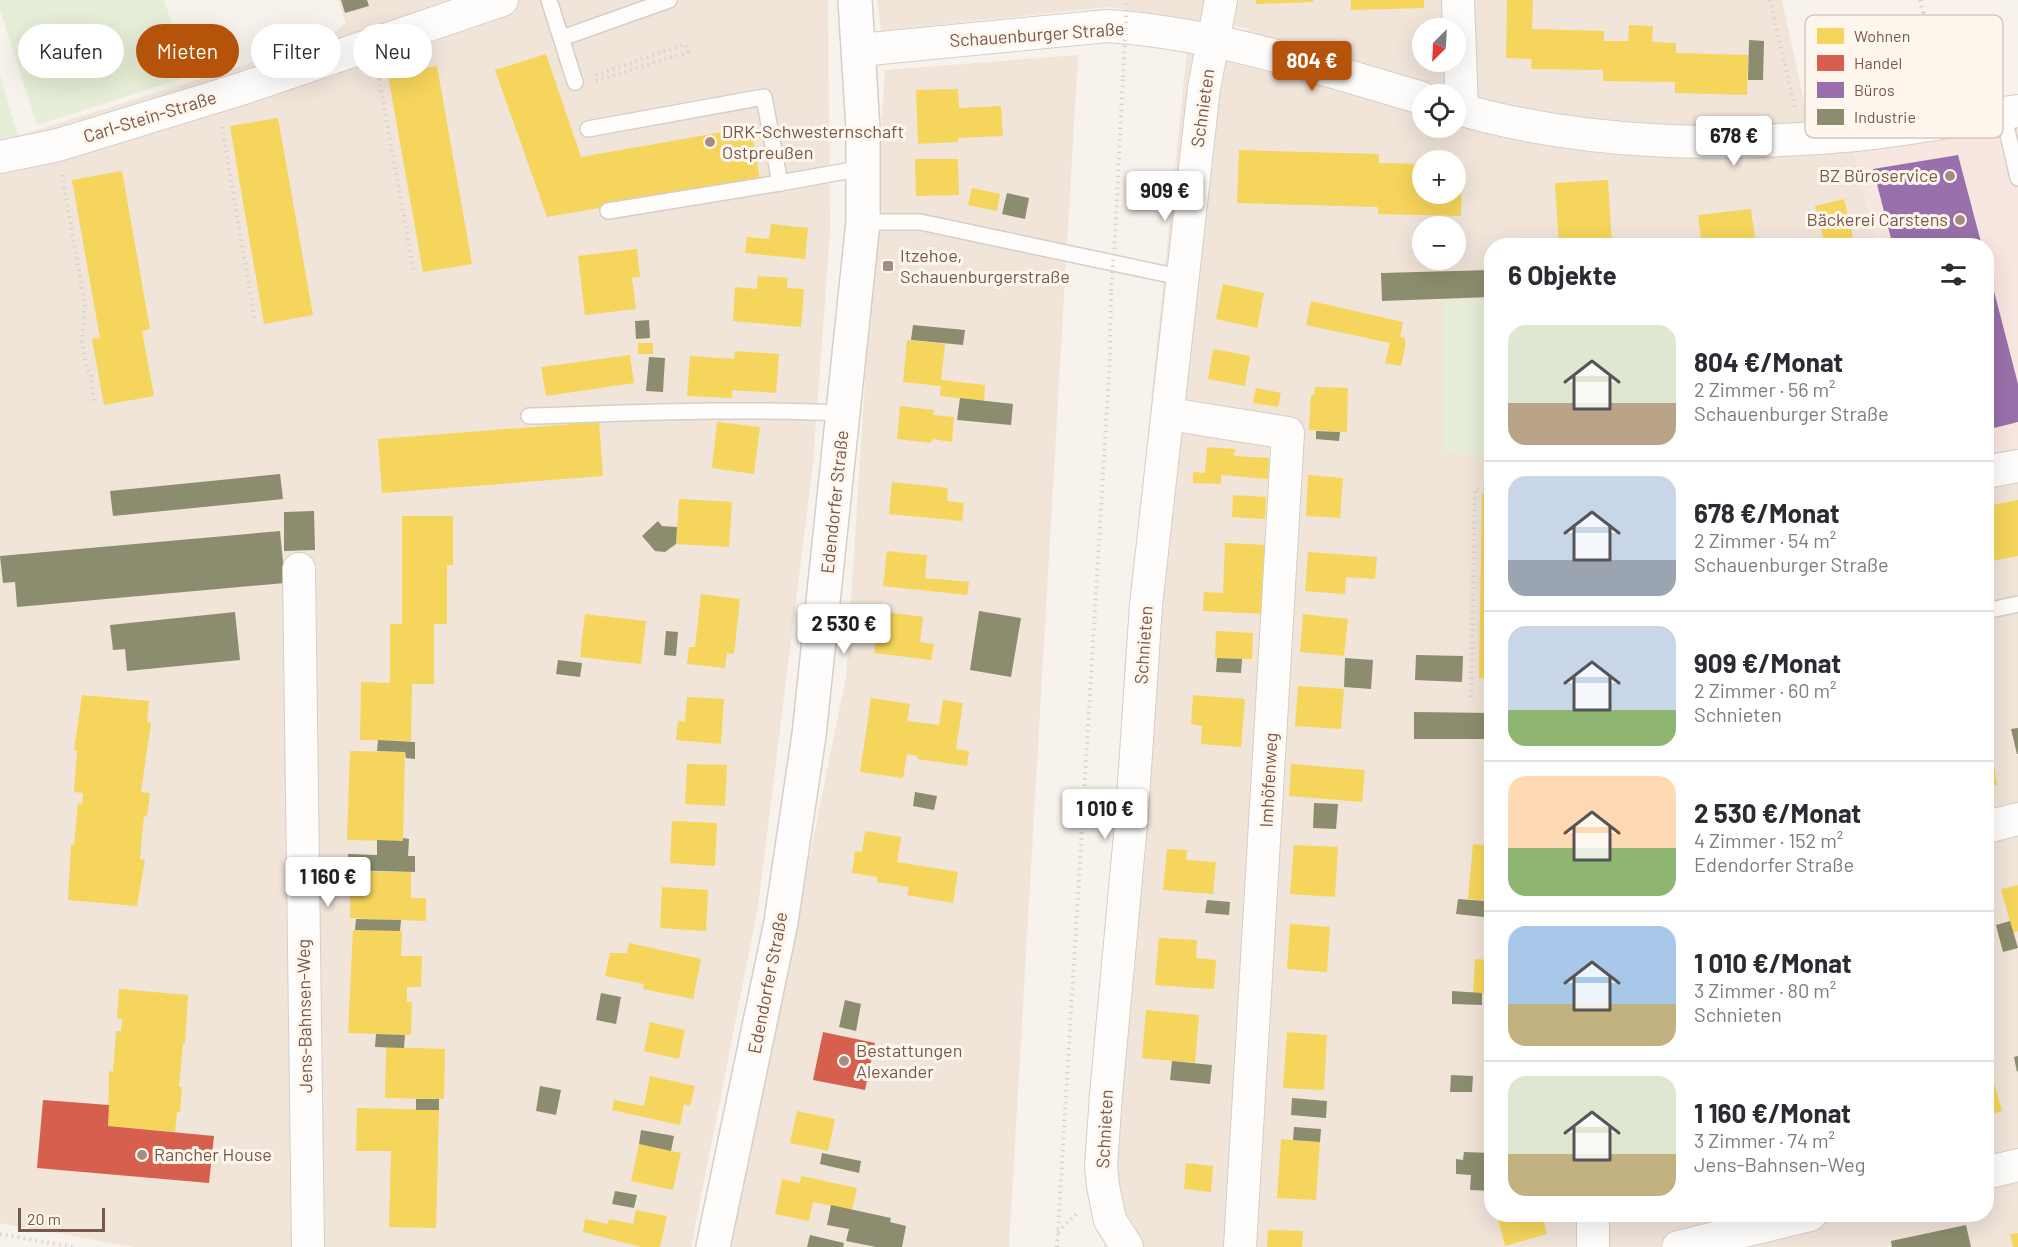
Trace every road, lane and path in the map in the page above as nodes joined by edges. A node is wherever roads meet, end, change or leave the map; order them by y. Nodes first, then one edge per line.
1 (502, 0) edge
2 (549, 0) edge
3 (669, 0) edge
4 (855, 0) edge
5 (1127, 0) edge
6 (1221, 0) edge
7 (1458, 0) edge
8 (1770, 0) edge
9 (1920, 0) edge
10 (1923, 12) junction
11 (1924, 15) edge
12 (1929, 15) edge
13 (562, 38) junction
14 (1214, 40) junction
15 (860, 50) junction
16 (378, 78) edge
17 (575, 82) joint
18 (1458, 84) edge
19 (1412, 95) edge
20 (1466, 111) edge
21 (2010, 112) edge
22 (593, 128) joint
23 (223, 132) dead end
24 (1815, 138) edge
25 (1801, 139) junction
26 (58, 145) junction
27 (0, 157) edge
28 (863, 168) junction
29 (2018, 178) edge
30 (780, 183) junction
31 (608, 211) dead end
32 (863, 222) junction
33 (414, 273) dead end
34 (1184, 278) junction
35 (255, 322) dead end
36 (94, 404) dead end
37 (844, 413) junction
38 (1169, 414) junction
39 (529, 416) dead end
40 (2018, 466) edge
41 (1994, 470) edge
42 (1484, 489) edge
43 (299, 569) dead end
44 (2018, 604) edge
45 (1994, 609) edge
46 (1471, 698) dead end
47 (2018, 819) edge
48 (1994, 825) edge
49 (2018, 1165) edge
50 (1994, 1171) edge
51 (1593, 1222) edge
52 (1781, 1222) edge
53 (0, 1234) edge
54 (72, 1247) edge
55 (308, 1247) edge
56 (713, 1247) edge
57 (1056, 1247) edge
58 (1127, 1247) edge
59 (1240, 1247) edge
60 (1593, 1247) edge
61 (1678, 1247) edge

1 - 26 street, Carl-Stein-Straße
2 - 13 lane
3 - 13 lane
4 - 15 street, Edendorfer Straße
5 - 57 path, bridge
6 - 14 street, Schnieten
7 - 18 street
8 - 25 path
9 - 10 path
10 - 11 path
10 - 12 path
13 - 17 lane
14 - 15 street, Schauenburger Straße
14 - 19 street, Schauenburger Straße
14 - 34 street, Schnieten
15 - 28 street, Edendorfer Straße
16 - 33 path
17 - 22 path
20 - 25 street
21 - 29 lane
22 - 30 lane
23 - 35 path
24 - 25 street
26 - 27 street, Carl-Stein-Straße
26 - 36 path
28 - 30 lane
28 - 32 street, Edendorfer Straße
30 - 31 lane
32 - 34 lane
32 - 37 street, Edendorfer Straße
34 - 38 street, Schnieten
37 - 39 lane
37 - 56 street, Edendorfer Straße
38 - 58 street, Schnieten
38 - 59 street, Imhöfenweg
40 - 41 street
42 - 46 path
43 - 55 street, Jens-Bahnsen-Weg
44 - 45 lane
47 - 48 street
49 - 50 street
51 - 60 street
52 - 61 street
53 - 54 path

